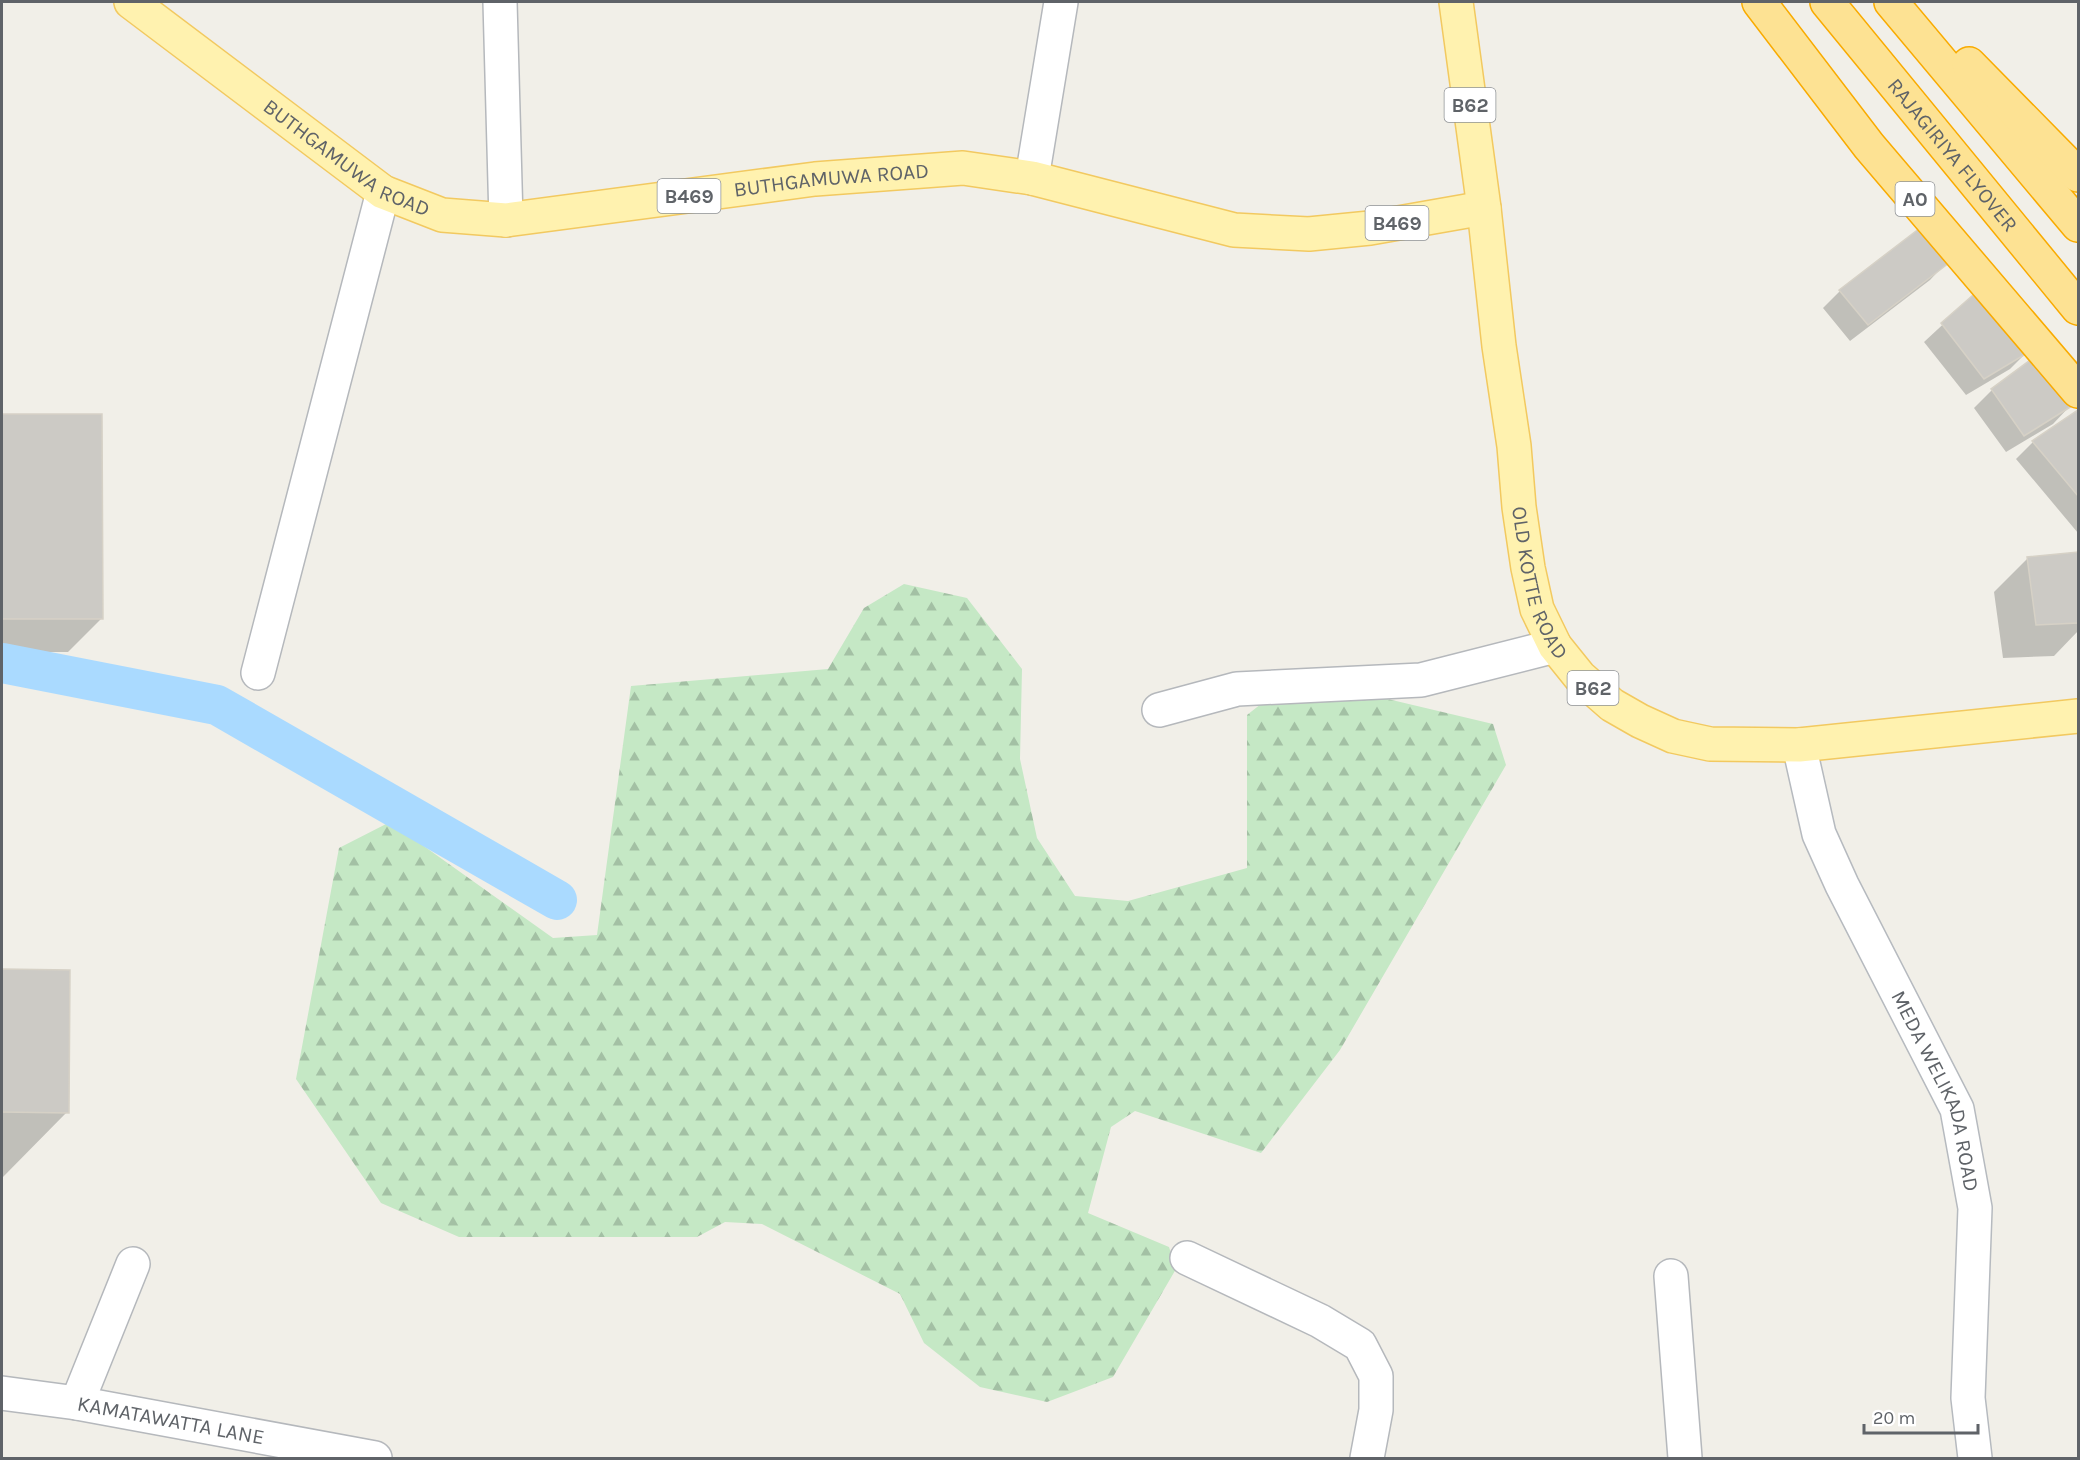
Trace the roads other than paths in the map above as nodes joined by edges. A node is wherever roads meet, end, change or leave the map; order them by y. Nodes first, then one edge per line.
1 (131, 2) edge
2 (500, 2) edge
3 (1061, 2) edge
4 (1456, 2) edge
5 (1759, 2) edge
6 (1827, 2) edge
7 (1891, 2) edge
8 (1915, 2) edge
9 (2079, 175) edge
10 (1032, 178) junction
11 (383, 192) junction
12 (1484, 208) junction
13 (506, 220) junction
14 (2079, 225) edge
15 (2079, 308) edge
16 (2079, 391) edge
17 (1555, 646) junction
18 (258, 673) dead end
19 (1160, 710) dead end
20 (2079, 716) edge
21 (1799, 745) junction
22 (1186, 1258) dead end
23 (133, 1264) dead end
24 (1671, 1276) dead end
25 (2, 1393) edge
26 (77, 1403) junction
27 (375, 1458) edge
28 (1367, 1458) edge
29 (1685, 1458) edge
30 (1976, 1458) edge

1 - 11 main road, BUTHGAMUWA ROAD / B469
2 - 13 street
3 - 10 street
4 - 12 main road, OLD KOTTE ROAD / B62
5 - 16 highway, A0
6 - 15 highway, RAJAGIRIYA FLYOVER
7 - 14 highway
8 - 9 highway
10 - 12 main road, BUTHGAMUWA ROAD / B469
10 - 13 main road, BUTHGAMUWA ROAD / B469
11 - 13 main road, BUTHGAMUWA ROAD / B469
11 - 18 street
12 - 17 main road, OLD KOTTE ROAD / B62
17 - 19 street
17 - 21 main road, OLD KOTTE ROAD / B62
20 - 21 main road, OLD KOTTE ROAD / B62
21 - 30 street, MEDA WELIKADA ROAD
22 - 28 street
23 - 26 street
24 - 29 street
25 - 26 street, KAMATAWATTA LANE
26 - 27 street, KAMATAWATTA LANE

